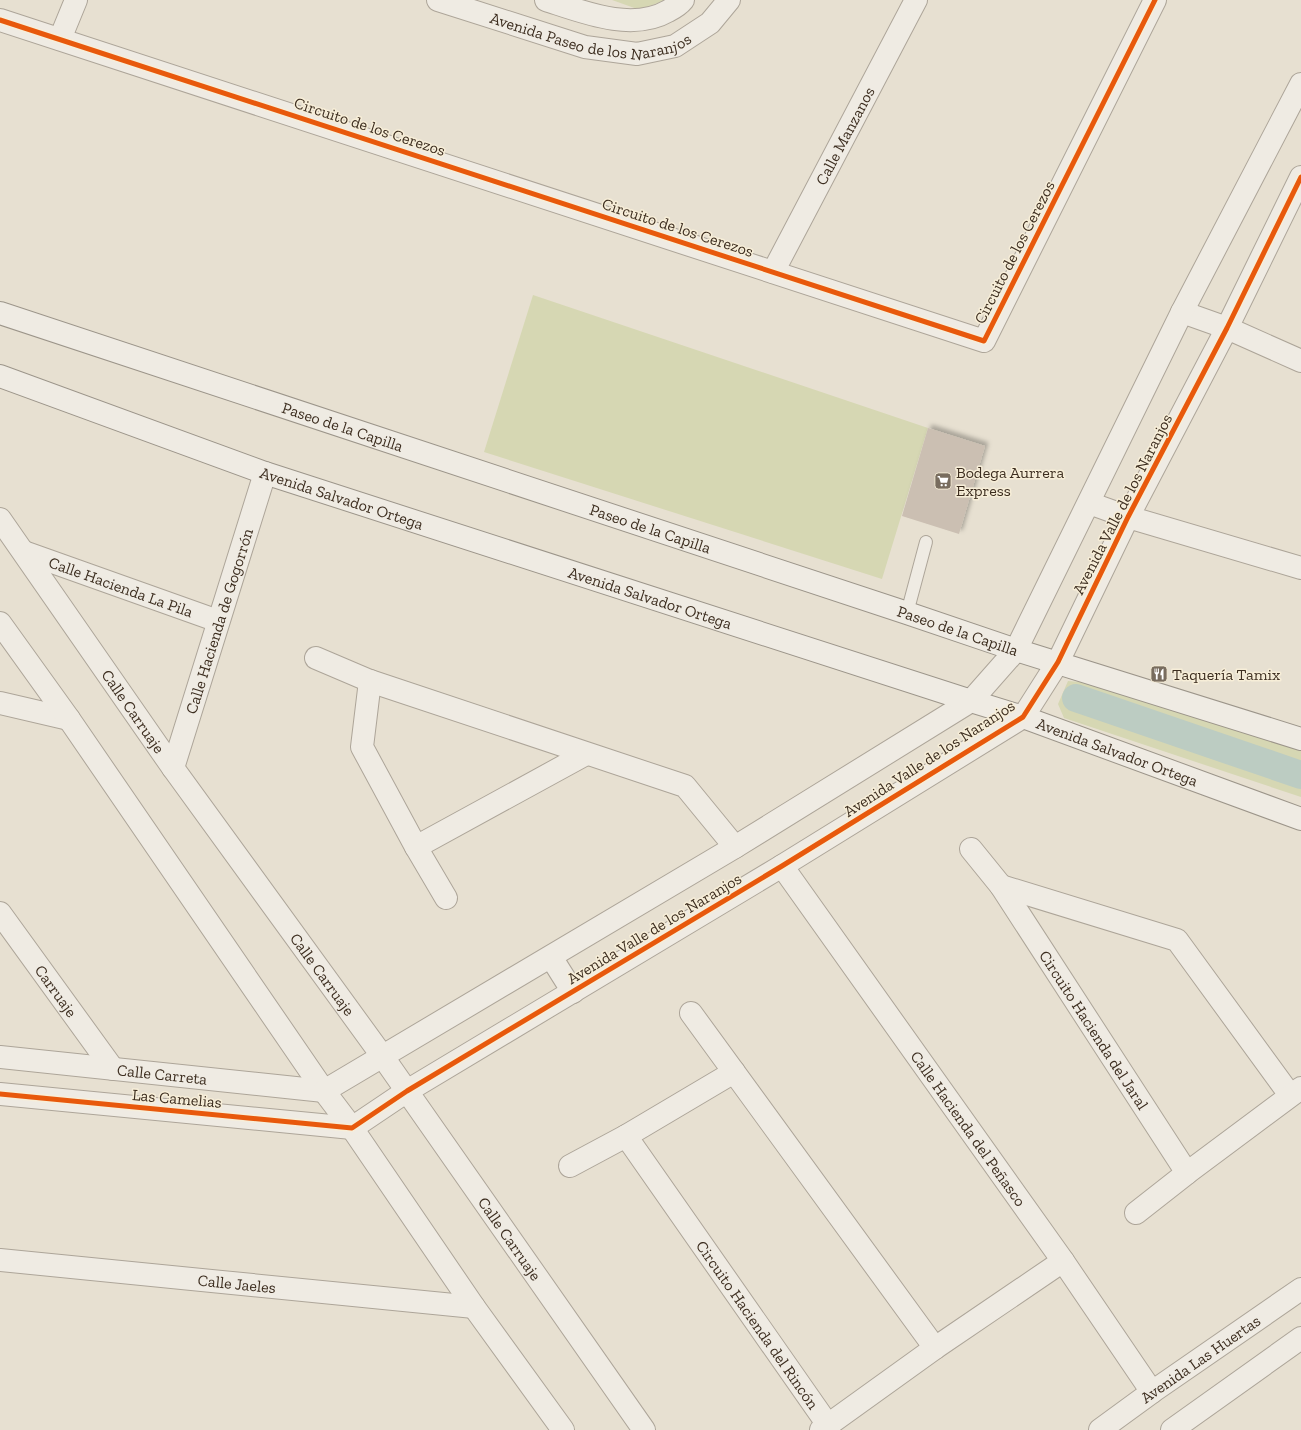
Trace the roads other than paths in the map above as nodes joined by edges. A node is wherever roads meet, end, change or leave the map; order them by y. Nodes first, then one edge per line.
1 (76, 0) edge
2 (438, 0) edge
3 (546, 0) edge
4 (683, 0) edge
5 (729, 0) edge
6 (916, 0) edge
7 (1155, 0) edge
8 (0, 20) edge
9 (60, 39) junction
10 (1301, 84) edge
11 (1301, 177) edge
12 (773, 272) junction
13 (1182, 312) junction
14 (0, 313) edge
15 (1227, 328) junction
16 (1301, 361) edge
17 (0, 376) edge
18 (265, 473) junction
19 (1089, 503) junction
20 (1128, 517) junction
21 (0, 519) edge
22 (926, 542) dead end
23 (24, 552) junction
24 (1301, 568) edge
25 (907, 613) junction
26 (218, 621) junction
27 (0, 623) edge
28 (1016, 650) junction
29 (316, 658) dead end
30 (1058, 662) junction
31 (370, 681) junction
32 (971, 701) junction
33 (0, 703) edge
34 (1023, 717) junction
35 (69, 719) junction
36 (1301, 739) edge
37 (586, 754) junction
38 (173, 768) junction
39 (1301, 819) edge
40 (416, 847) junction
41 (735, 847) junction
42 (971, 849) dead end
43 (782, 866) junction
44 (1001, 886) junction
45 (446, 898) dead end
46 (0, 913) edge
47 (550, 957) junction
48 (573, 992) junction
49 (691, 1013) dead end
50 (0, 1057) edge
51 (383, 1057) junction
52 (113, 1069) junction
53 (734, 1072) junction
54 (324, 1091) junction
55 (407, 1091) junction
56 (1296, 1091) edge
57 (0, 1094) edge
58 (352, 1128) junction
59 (626, 1136) junction
60 (570, 1166) dead end
61 (1187, 1173) junction
62 (1136, 1213) dead end
63 (0, 1260) edge
64 (1063, 1261) junction
65 (1301, 1289) edge
66 (474, 1307) junction
67 (1301, 1338) edge
68 (935, 1348) junction
69 (1152, 1392) junction
70 (824, 1427) edge
71 (1177, 1428) edge
72 (563, 1430) edge
73 (644, 1430) edge
74 (1100, 1430) edge

1 - 9 street
2 - 5 street, Avenida Paseo de los Naranjos
3 - 4 street, Avenida Paseo de los Naranjos
6 - 12 street, Calle Manzanos
7 - 12 street, Circuito de los Cerezos
8 - 9 street, Circuito de los Cerezos
9 - 12 street, Circuito de los Cerezos
10 - 13 street, Avenida Valle de los Naranjos
11 - 15 street, Avenida Valle de los Naranjos
13 - 15 street
13 - 19 street, Avenida Valle de los Naranjos
14 - 25 street, Paseo de la Capilla
15 - 16 street
15 - 20 street, Avenida Valle de los Naranjos
17 - 18 street, Avenida Salvador Ortega
18 - 26 street, Calle Hacienda de Gogorrón
18 - 32 street, Avenida Salvador Ortega
19 - 20 street
19 - 28 street, Avenida Valle de los Naranjos
20 - 24 street
20 - 30 street, Avenida Valle de los Naranjos
21 - 23 street, Calle Carruaje
22 - 25 lane
23 - 26 street, Calle Hacienda La Pila
23 - 38 street, Calle Carruaje
25 - 28 street, Paseo de la Capilla
26 - 38 street, Calle Hacienda de Gogorrón
27 - 35 street
28 - 30 street, Paseo de la Capilla
28 - 32 street, Avenida Valle de los Naranjos
29 - 31 street
30 - 34 street, Avenida Valle de los Naranjos
30 - 36 street, Paseo de la Capilla
31 - 37 street
31 - 40 street
32 - 34 street, Avenida Salvador Ortega
32 - 41 street, Avenida Valle de los Naranjos
33 - 35 street
34 - 39 street, Avenida Salvador Ortega
34 - 43 street, Avenida Valle de los Naranjos
35 - 54 street
37 - 40 street
37 - 41 street
38 - 51 street, Calle Carruaje
40 - 45 street
41 - 47 street, Avenida Valle de los Naranjos
42 - 44 street, Circuito Hacienda del Jaral
43 - 48 street, Avenida Valle de los Naranjos
43 - 64 street, Calle Hacienda del Peñasco
44 - 56 street
44 - 61 street, Circuito Hacienda del Jaral
46 - 52 street, Carruaje
47 - 48 street
47 - 51 street, Avenida Valle de los Naranjos
48 - 55 street, Avenida Valle de los Naranjos
49 - 53 street
50 - 52 street, Calle Carreta
51 - 54 street, Avenida Valle de los Naranjos
51 - 55 street, Calle Carruaje
52 - 54 street, Calle Carreta
53 - 59 street
53 - 68 street
54 - 58 street
55 - 58 street, Avenida Valle de los Naranjos
55 - 73 street, Calle Carruaje
56 - 61 street
57 - 58 street, Las Camelias
58 - 66 street
59 - 60 street
59 - 70 street, Circuito Hacienda del Rincón
61 - 62 street
63 - 66 street, Calle Jaeles
64 - 68 street, Circuito Hacienda del Rincón
64 - 69 street, Calle Hacienda del Peñasco
65 - 69 street, Avenida Las Huertas
66 - 72 street
67 - 71 street
68 - 70 street, Circuito Hacienda del Rincón
69 - 74 street, Avenida Las Huertas

